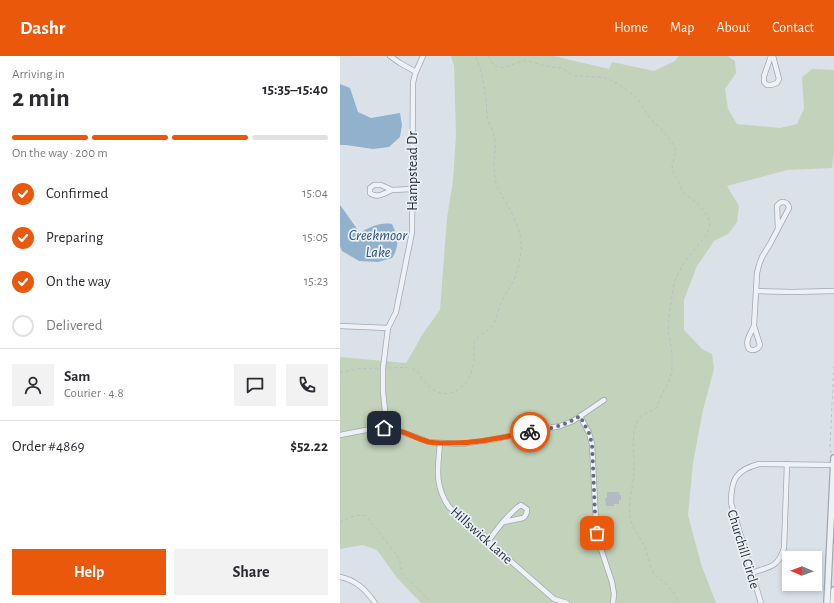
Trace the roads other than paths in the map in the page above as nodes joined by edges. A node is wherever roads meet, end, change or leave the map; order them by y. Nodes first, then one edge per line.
1 (390, 56) edge
2 (423, 56) edge
3 (772, 56) edge
4 (416, 72) junction
5 (412, 189) junction
6 (392, 190) dead end
7 (778, 229) junction
8 (834, 290) edge
9 (756, 291) junction
10 (340, 326) edge
11 (754, 326) junction
12 (388, 328) junction
13 (604, 400) dead end
14 (580, 416) junction
15 (384, 428) junction
16 (340, 435) edge
17 (440, 443) junction
18 (834, 458) edge
19 (787, 464) junction
20 (834, 465) edge
21 (504, 522) junction
22 (488, 541) junction
23 (752, 574) junction
24 (340, 577) edge
25 (834, 590) edge
26 (375, 603) edge
27 (567, 603) edge
28 (613, 603) edge
29 (761, 603) edge
30 (827, 603) edge
31 (833, 603) edge

1 - 4 street
2 - 4 street, Hampstead Dr
3 - 3 street
4 - 5 street, Hampstead Dr
5 - 6 street
5 - 12 street, Hampstead Dr
7 - 7 street
7 - 9 street
8 - 9 street
9 - 11 street
10 - 12 street
11 - 11 street
12 - 15 street, Hampstead Dr
13 - 14 street
14 - 17 street
14 - 28 street
15 - 16 street
15 - 17 street
17 - 22 street, Hillswick Lane
18 - 20 street
19 - 20 street, Churchill Circle
19 - 23 street
19 - 23 street, Churchill Circle
20 - 30 street
21 - 21 street
21 - 22 street
22 - 27 street, Hillswick Lane
23 - 29 street, Churchill Circle
24 - 26 street
25 - 31 street

